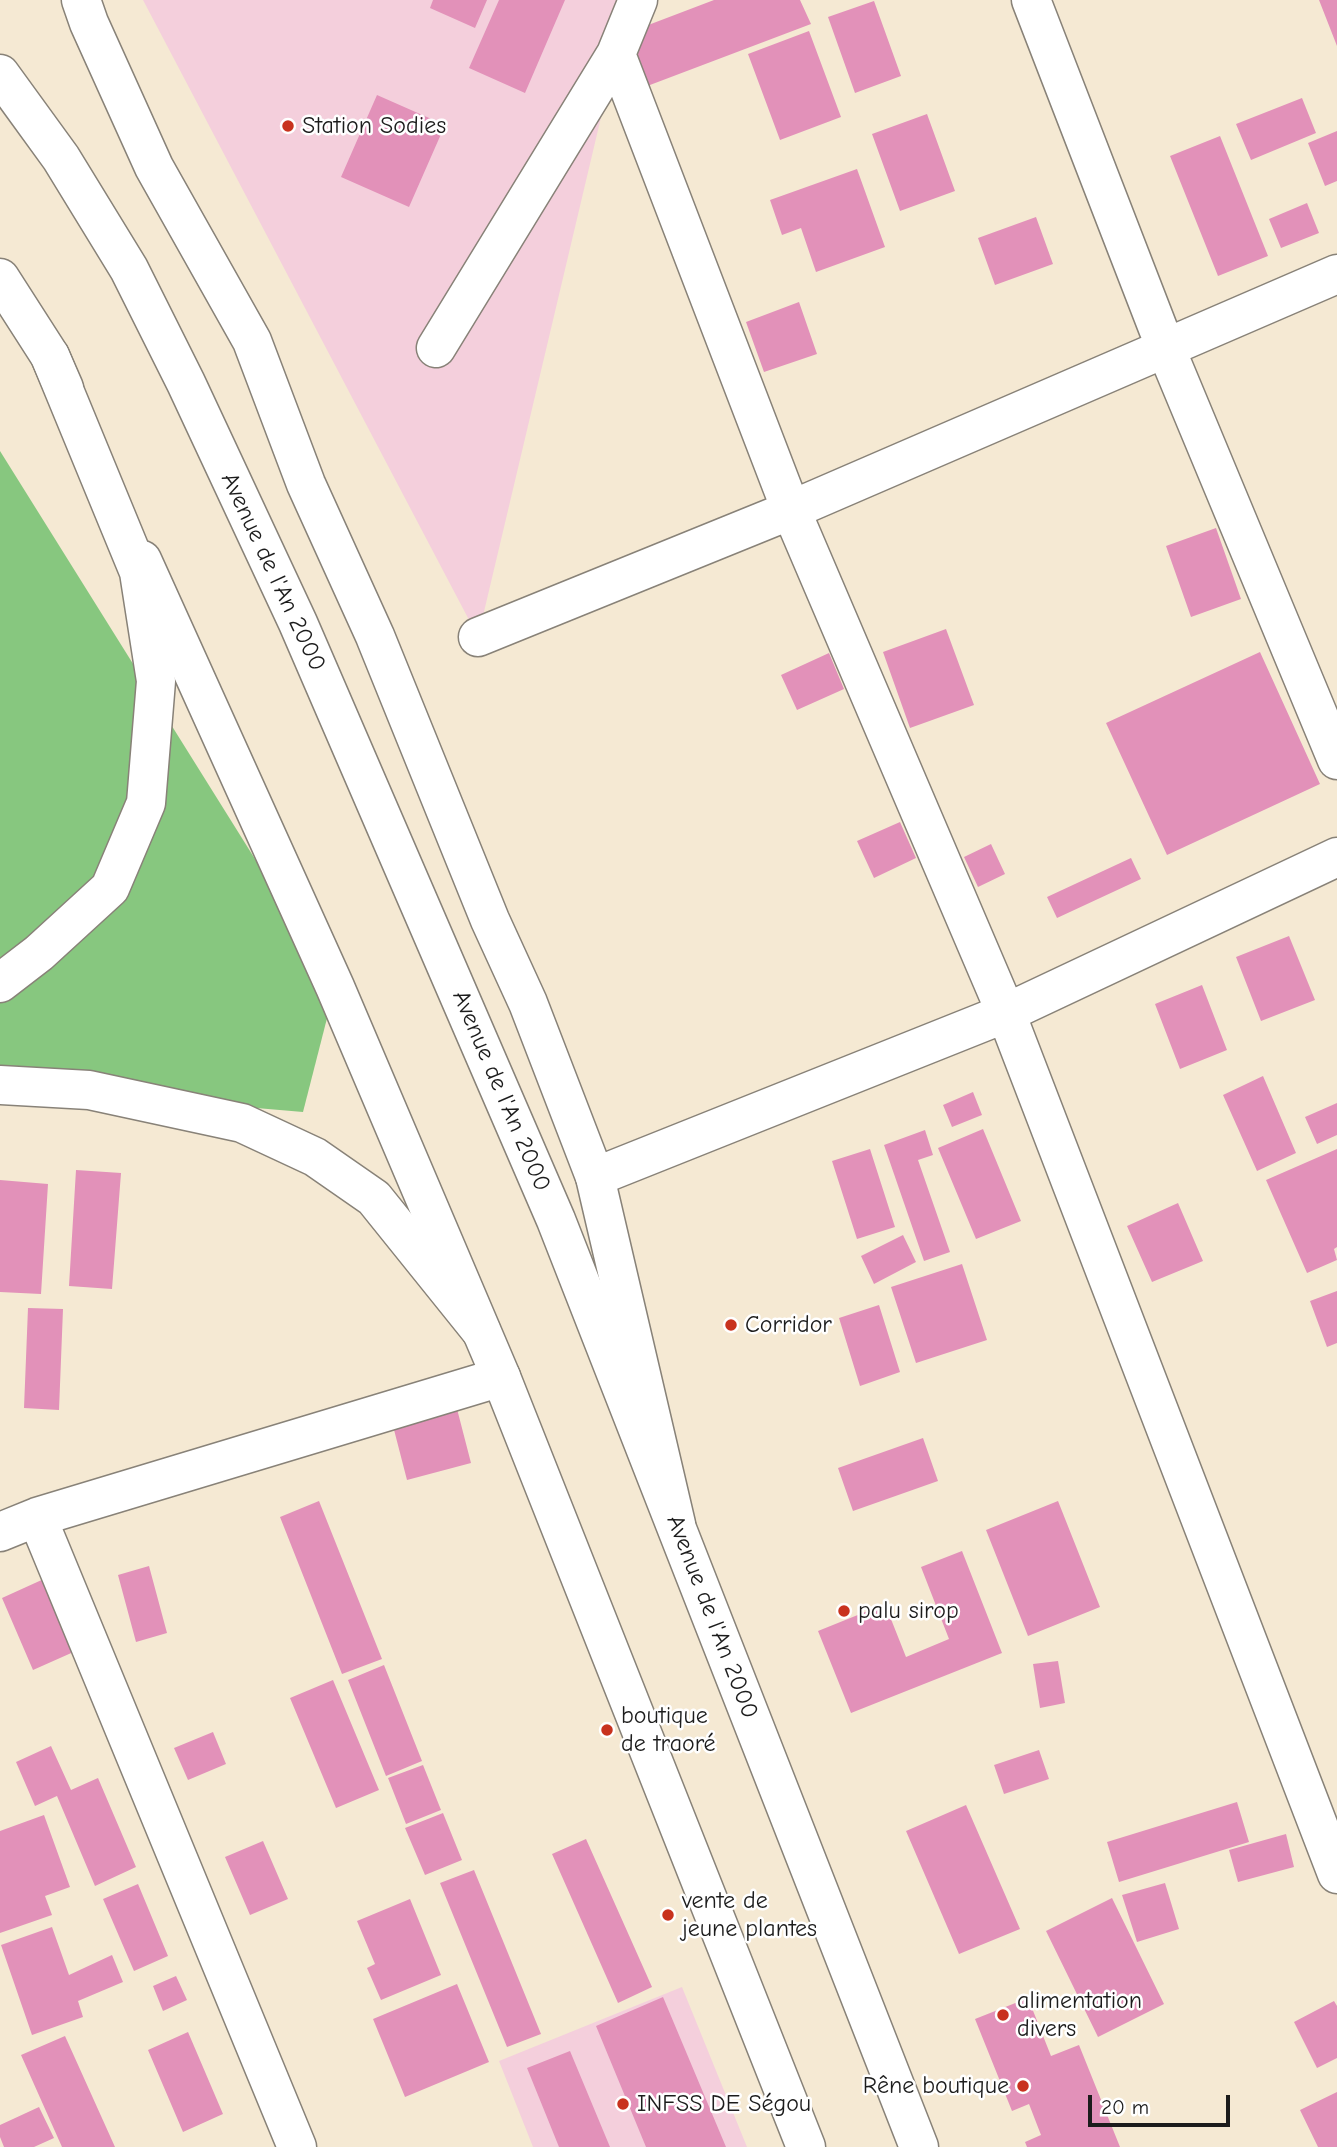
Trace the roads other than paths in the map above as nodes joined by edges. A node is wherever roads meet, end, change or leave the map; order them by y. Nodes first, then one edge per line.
1 (81, 0) edge
2 (638, 0) edge
3 (1031, 0) edge
4 (616, 54) junction
5 (0, 74) edge
6 (1337, 274) edge
7 (0, 278) edge
8 (436, 348) dead end
9 (1166, 349) junction
10 (50, 356) junction
11 (791, 510) junction
12 (478, 637) dead end
13 (1337, 760) edge
14 (1337, 857) edge
15 (0, 982) edge
16 (1006, 1013) junction
17 (0, 1084) edge
18 (595, 1177) junction
19 (481, 1331) junction
20 (501, 1377) junction
21 (37, 1517) junction
22 (676, 1524) junction
23 (0, 1532) edge
24 (1328, 1818) edge
25 (1337, 1874) edge
26 (297, 2147) edge
27 (806, 2147) edge
28 (919, 2147) edge

1 - 18 main road
2 - 4 main road
3 - 9 main road
4 - 8 main road
4 - 11 main road
5 - 22 main road, Avenue de l'An 2000
6 - 9 main road
7 - 10 main road
9 - 11 main road
9 - 13 main road
10 - 15 main road
10 - 19 main road
11 - 12 main road
11 - 16 main road
14 - 16 main road
16 - 18 main road
16 - 24 main road
17 - 19 main road
18 - 22 main road
19 - 20 main road
20 - 21 main road
20 - 27 main road
21 - 23 main road
21 - 26 main road
22 - 28 main road, Avenue de l'An 2000
24 - 25 main road

